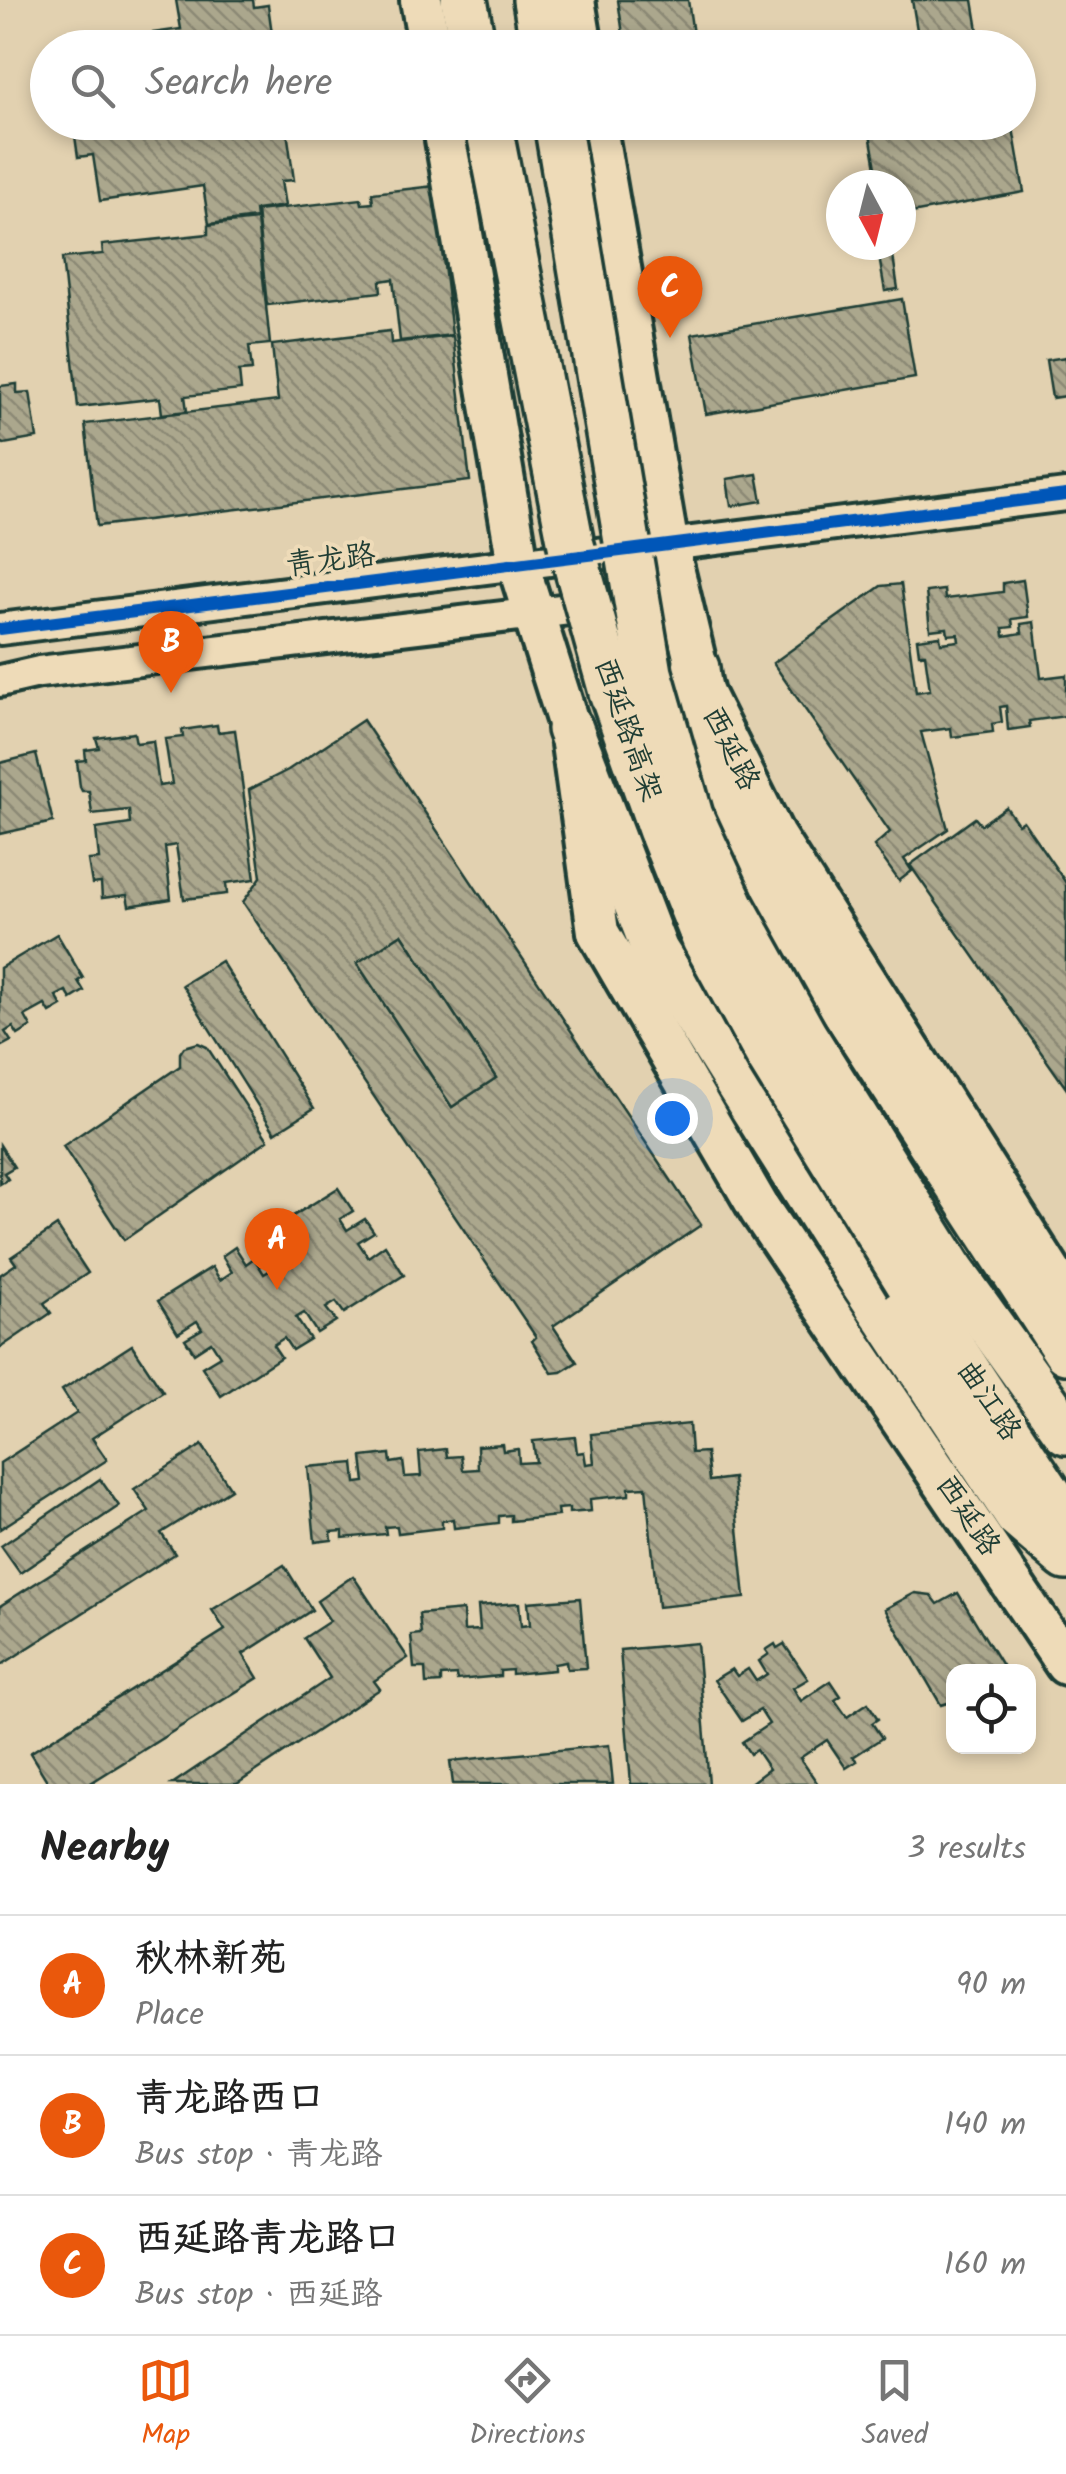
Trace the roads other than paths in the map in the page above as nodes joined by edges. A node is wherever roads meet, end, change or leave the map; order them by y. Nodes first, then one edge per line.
1 (422, 0) edge
2 (464, 0) edge
3 (536, 0) edge
4 (574, 0) edge
5 (427, 30) edge
6 (470, 30) edge
7 (541, 30) edge
8 (579, 30) edge
9 (445, 140) edge
10 (491, 140) edge
11 (559, 140) edge
12 (598, 140) edge
13 (1066, 494) edge
14 (668, 546) junction
15 (518, 564) junction
16 (679, 596) junction
17 (534, 613) junction
18 (0, 630) edge
19 (696, 668) junction
20 (0, 681) edge
21 (570, 729) junction
22 (930, 1276) junction
23 (1066, 1298) edge
24 (1066, 1351) edge
25 (1066, 1432) edge
26 (1066, 1520) edge
27 (1066, 1557) edge
28 (1066, 1664) edge

1 - 5 main road
2 - 6 highway
3 - 7 highway
4 - 8 main road
9 - 15 main road
10 - 22 highway, 西延路高架, bridge
11 - 22 highway, 西延路高架, bridge
12 - 14 main road, 西延路
13 - 14 street, 青龙路
14 - 15 street, 青龙路
14 - 16 main road, 西延路
15 - 17 main road
15 - 18 street, 青龙路
16 - 17 street
16 - 19 main road, 西延路
17 - 20 street
17 - 21 main road, 西延路
19 - 23 main road, 西延路
19 - 24 highway
21 - 27 highway
21 - 28 main road, 西延路
22 - 25 highway, 曲江路
22 - 26 highway, 曲江路

